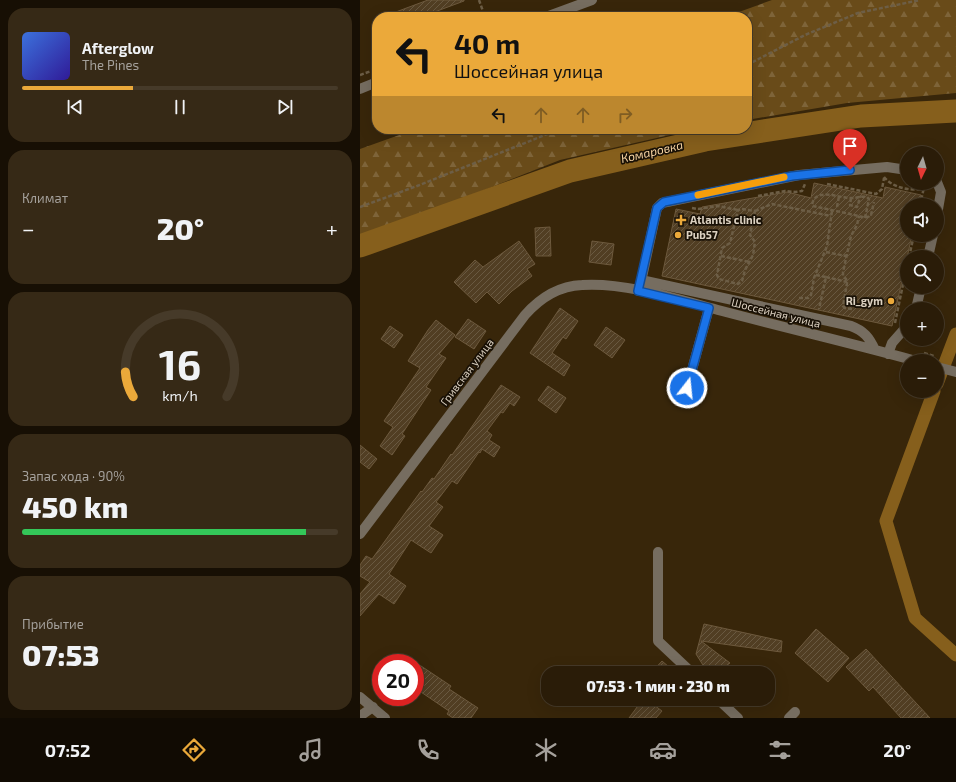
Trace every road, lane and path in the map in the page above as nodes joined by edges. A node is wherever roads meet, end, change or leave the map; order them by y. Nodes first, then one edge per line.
1 (479, 0) edge
2 (592, 0) edge
3 (920, 0) edge
4 (483, 12) edge
5 (560, 12) edge
6 (752, 62) edge
7 (372, 71) edge
8 (360, 75) edge
9 (372, 84) edge
10 (360, 89) edge
11 (547, 134) edge
12 (900, 169) edge
13 (884, 178) dead end
14 (888, 181) dead end
15 (821, 183) dead end
16 (900, 186) edge
17 (839, 196) junction
18 (860, 196) junction
19 (851, 198) junction
20 (874, 202) dead end
21 (360, 207) edge
22 (837, 207) dead end
23 (702, 209) dead end
24 (738, 210) junction
25 (755, 211) junction
26 (832, 211) junction
27 (831, 216) junction
28 (859, 216) junction
29 (864, 218) junction
30 (826, 252) junction
31 (721, 256) junction
32 (846, 256) junction
33 (750, 262) junction
34 (816, 275) junction
35 (826, 277) junction
36 (847, 282) junction
37 (636, 287) junction
38 (901, 294) edge
39 (799, 298) dead end
40 (709, 308) junction
41 (818, 310) dead end
42 (852, 310) dead end
43 (900, 334) joint
44 (875, 350) junction
45 (888, 354) junction
46 (900, 355) edge
47 (944, 365) edge
48 (956, 372) edge
49 (687, 388) dead end
50 (360, 534) edge
51 (658, 552) dead end
52 (685, 666) edge
53 (360, 697) edge
54 (725, 706) edge
55 (374, 707) junction
56 (360, 716) edge
57 (385, 718) edge
58 (738, 718) edge

1 - 4 path
2 - 5 street
3 - 6 path
7 - 8 path
9 - 10 street
11 - 21 path
12 - 37 street
13 - 15 path
14 - 16 path
17 - 19 path
17 - 22 path
17 - 26 path
18 - 19 path
18 - 19 path
18 - 29 path
20 - 29 path
23 - 24 path
24 - 25 path
24 - 31 path
25 - 27 path
25 - 33 path
26 - 27 path
26 - 28 path
27 - 30 path
28 - 29 path
28 - 32 path
30 - 32 path
30 - 34 path
31 - 33 path
31 - 33 path
32 - 36 path
34 - 35 path
34 - 39 path
35 - 36 path
35 - 41 path
36 - 42 path
37 - 40 street, Шоссейная улица
37 - 44 street
37 - 50 street, Гривская улица
38 - 43 path
40 - 44 street, Шоссейная улица
40 - 49 street
43 - 45 street
44 - 45 street, Шоссейная улица
45 - 46 street, Шоссейная улица
47 - 48 street
51 - 52 street
53 - 55 street
54 - 58 street
55 - 56 street
55 - 57 street

